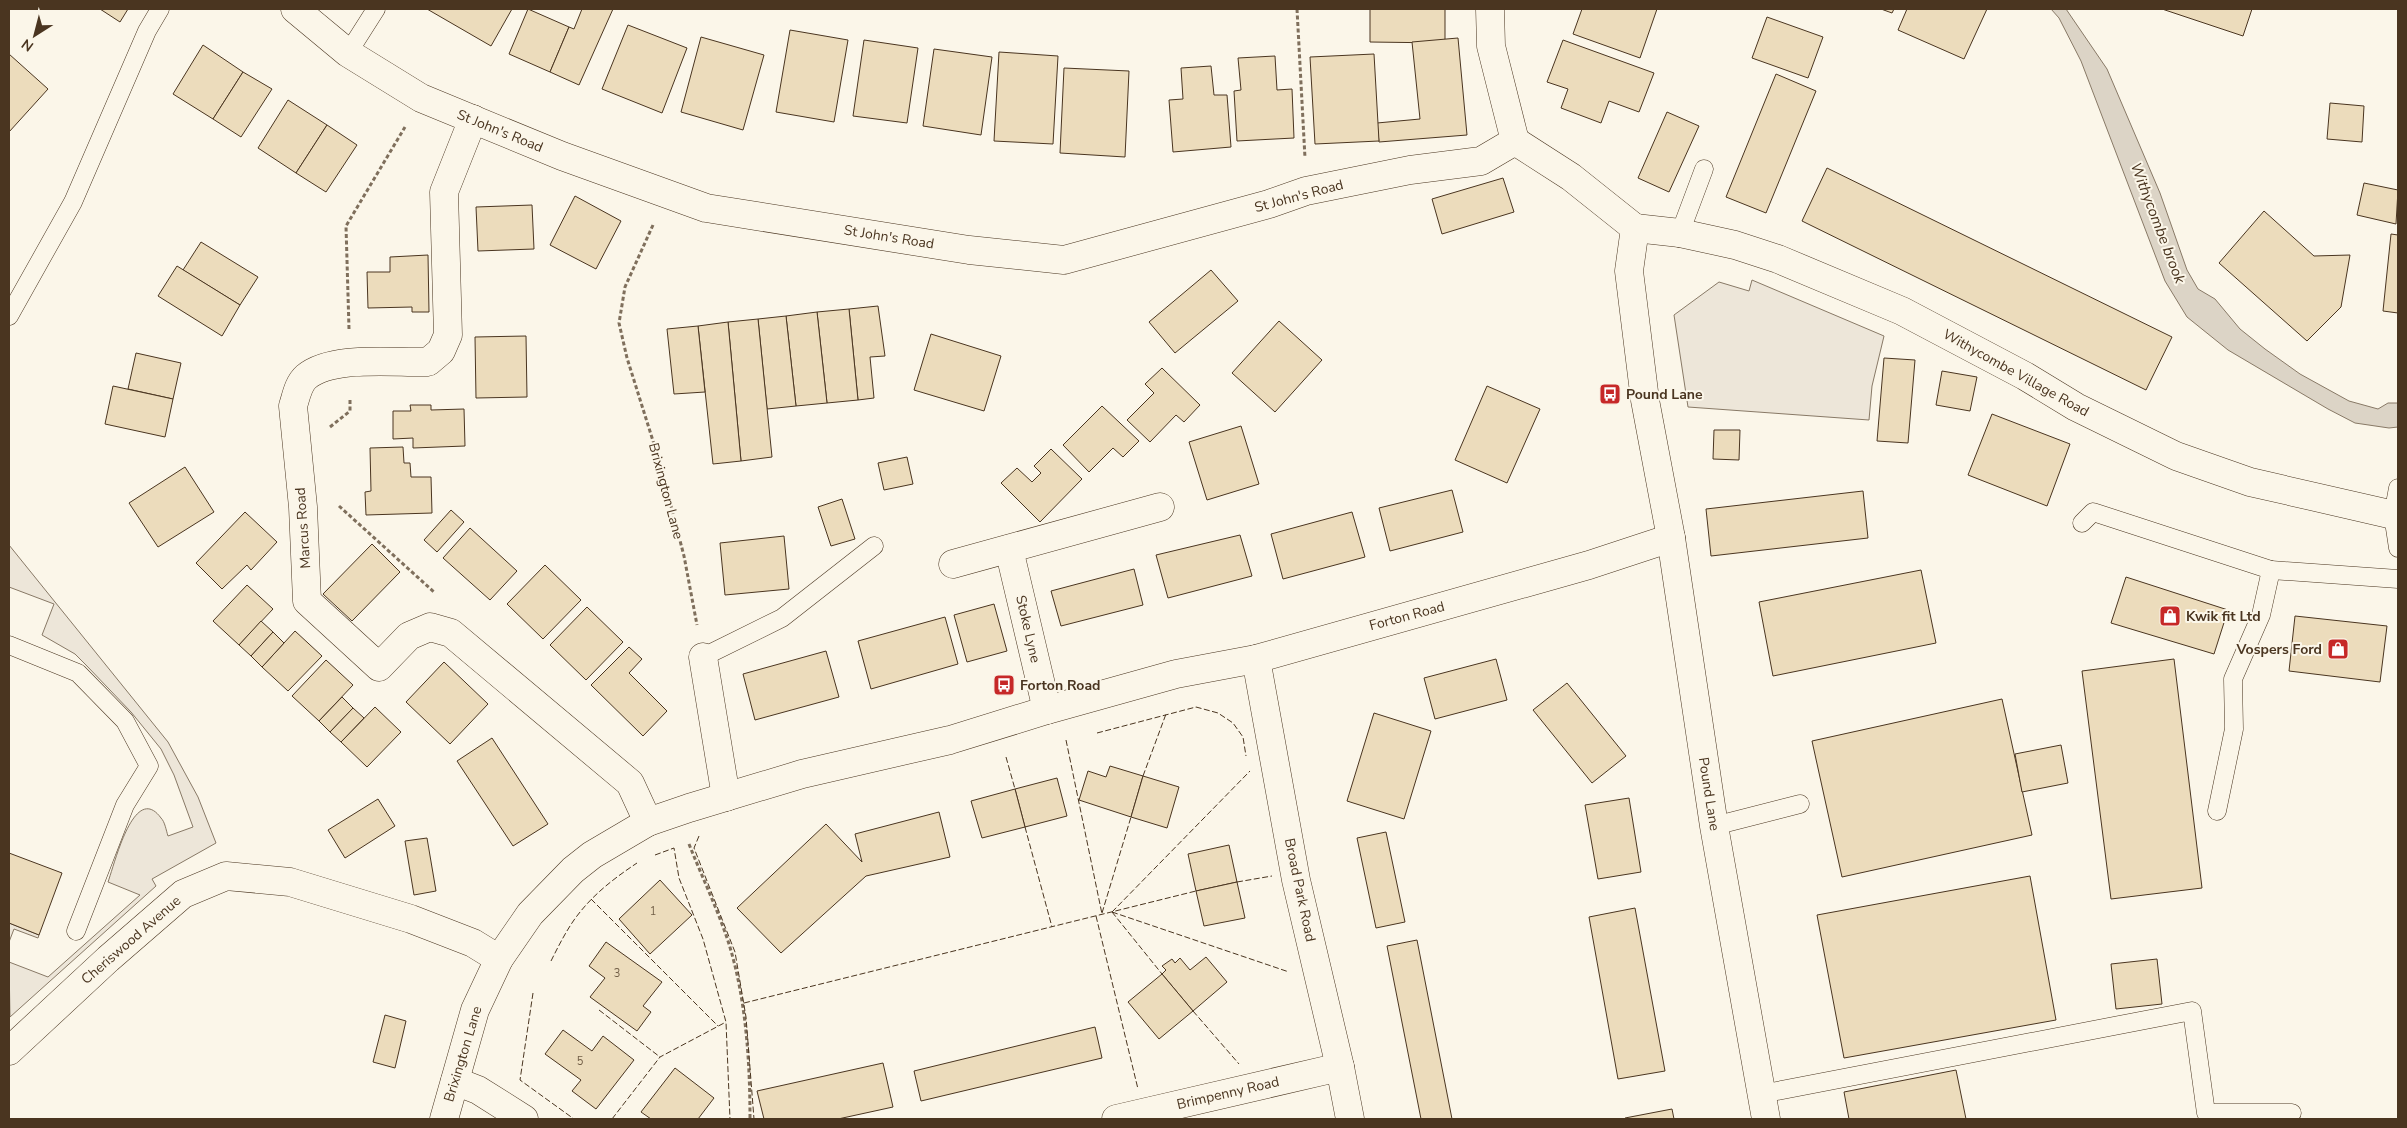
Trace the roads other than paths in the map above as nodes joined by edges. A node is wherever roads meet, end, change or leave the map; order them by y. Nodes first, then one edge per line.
1 (160, 9) edge
2 (295, 9) edge
3 (376, 9) edge
4 (1490, 9) edge
5 (348, 53) junction
6 (473, 119) junction
7 (1515, 141) junction
8 (1704, 169) dead end
9 (1635, 228) junction
10 (1680, 233) junction
11 (9, 316) edge
12 (2398, 488) edge
13 (1160, 507) dead end
14 (2396, 516) edge
15 (2082, 523) dead end
16 (1671, 538) junction
17 (874, 546) dead end
18 (2398, 548) edge
19 (1009, 549) junction
20 (954, 564) dead end
21 (2271, 570) junction
22 (2398, 579) edge
23 (9, 645) edge
24 (703, 657) joint
25 (1256, 659) junction
26 (1047, 710) junction
27 (726, 797) junction
28 (1800, 804) dead end
29 (2217, 811) dead end
30 (648, 822) junction
31 (1714, 826) junction
32 (573, 870) joint
33 (76, 931) dead end
34 (499, 959) junction
35 (9, 1051) edge
36 (1340, 1067) junction
37 (455, 1081) junction
38 (1763, 1106) edge
39 (2292, 1113) dead end
40 (444, 1119) edge
41 (524, 1119) edge
42 (1116, 1119) edge
43 (1350, 1119) edge

1 - 11 lane
2 - 5 street, St John's Road
3 - 5 lane
4 - 7 street
5 - 6 street, St John's Road
6 - 7 street, St John's Road
6 - 30 street, Marcus Road
7 - 9 street
8 - 10 lane
9 - 10 street, Withycombe Village Road
9 - 16 street, Pound Lane
10 - 14 street, Withycombe Village Road
12 - 14 lane
13 - 19 street
14 - 18 lane
15 - 21 lane
16 - 25 street, Forton Road
16 - 31 street, Pound Lane
17 - 24 lane
19 - 20 street
19 - 26 street, Stoke Lyne
21 - 22 lane
21 - 29 lane
23 - 33 lane
24 - 27 street
25 - 26 street, Forton Road
25 - 36 street, Broad Park Road
26 - 27 street, Forton Road
27 - 30 street, Forton Road
28 - 31 lane
30 - 32 street, Forton Road
31 - 38 street, Pound Lane
32 - 34 street, Brixington Lane
34 - 35 street, Cheriswood Avenue
34 - 37 street, Brixington Lane
36 - 42 street, Brimpenny Road
36 - 43 street, Broad Park Road
37 - 40 street, Brixington Lane
37 - 41 street
38 - 39 lane

